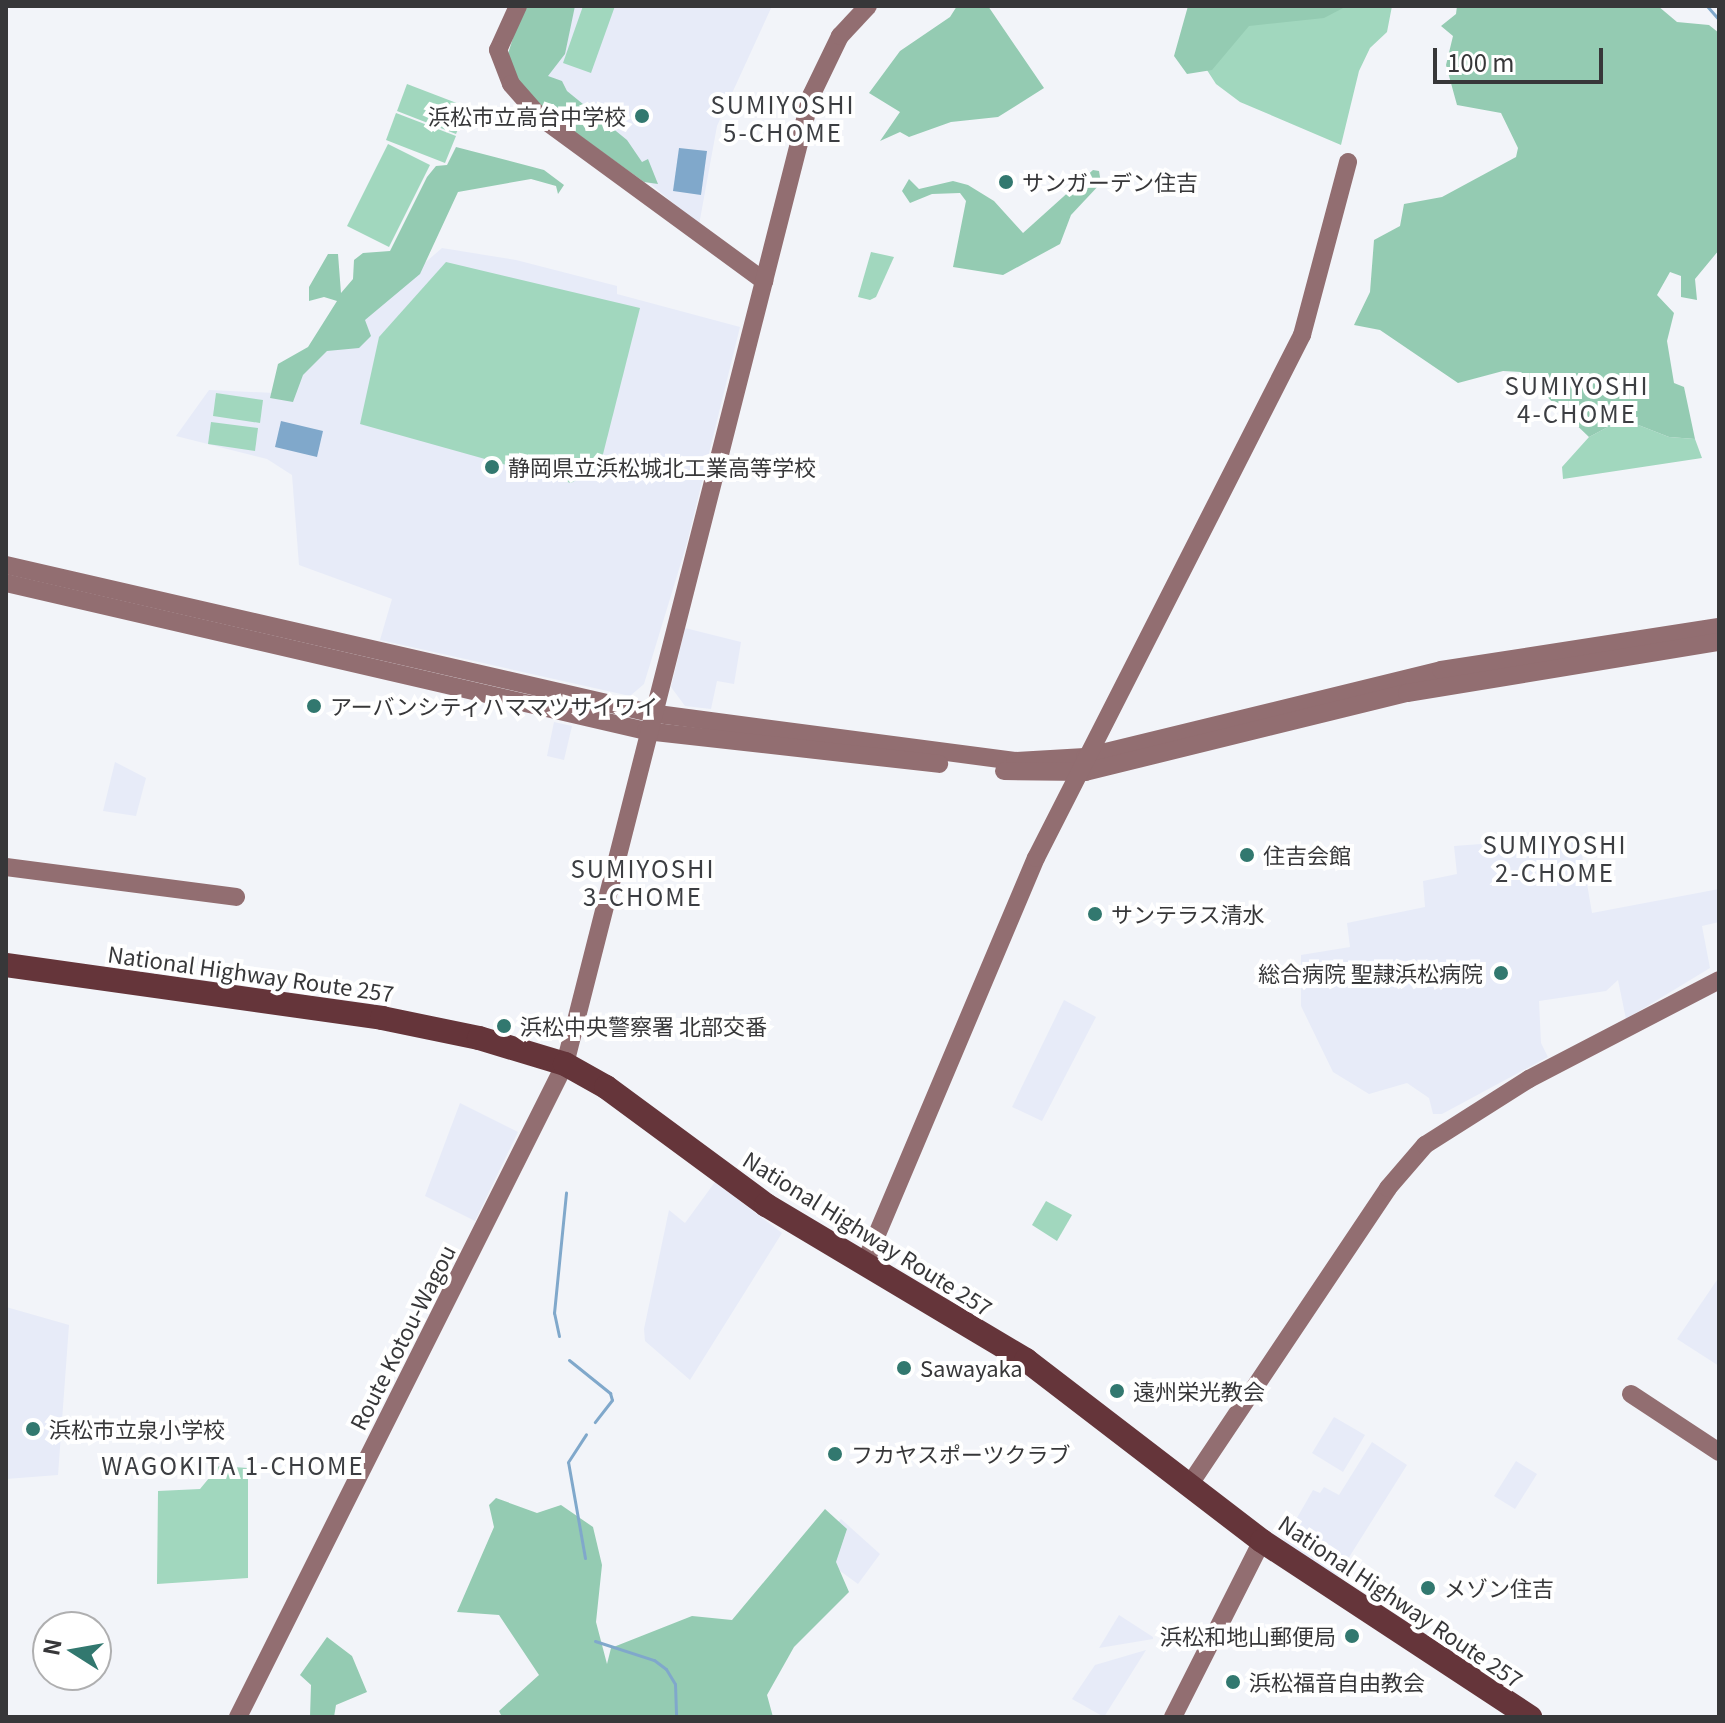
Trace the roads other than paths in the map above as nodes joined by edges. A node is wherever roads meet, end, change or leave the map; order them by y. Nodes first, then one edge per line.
1 (518, 6) edge
2 (868, 6) edge
3 (1348, 162) dead end
4 (764, 281) junction
5 (6, 565) edge
6 (6, 583) edge
7 (1719, 627) edge
8 (1719, 642) edge
9 (648, 722) junction
10 (1085, 757) junction
11 (1076, 774) junction
12 (6, 867) edge
13 (236, 897) dead end
14 (6, 965) edge
15 (1719, 980) edge
16 (565, 1064) junction
17 (864, 1265) junction
18 (1631, 1394) dead end
19 (1719, 1452) edge
20 (1190, 1484) junction
21 (1262, 1541) junction
22 (238, 1717) edge
23 (1173, 1717) edge
24 (1530, 1717) edge

1 - 4 street
2 - 4 street, Route Kotou-Wagou
3 - 10 street
4 - 9 street, Route Kotou-Wagou
5 - 9 street
6 - 9 street
7 - 10 street
8 - 11 street
9 - 10 street
9 - 11 street
9 - 16 street, Route Kotou-Wagou
10 - 11 street
11 - 17 street
12 - 13 street
14 - 16 highway, National Highway Route 257
15 - 20 street
16 - 17 highway, National Highway Route 257
16 - 22 street, Route Kotou-Wagou
17 - 20 highway, National Highway Route 257
18 - 19 street
20 - 21 highway, National Highway Route 257
21 - 23 street
21 - 24 highway, National Highway Route 257

